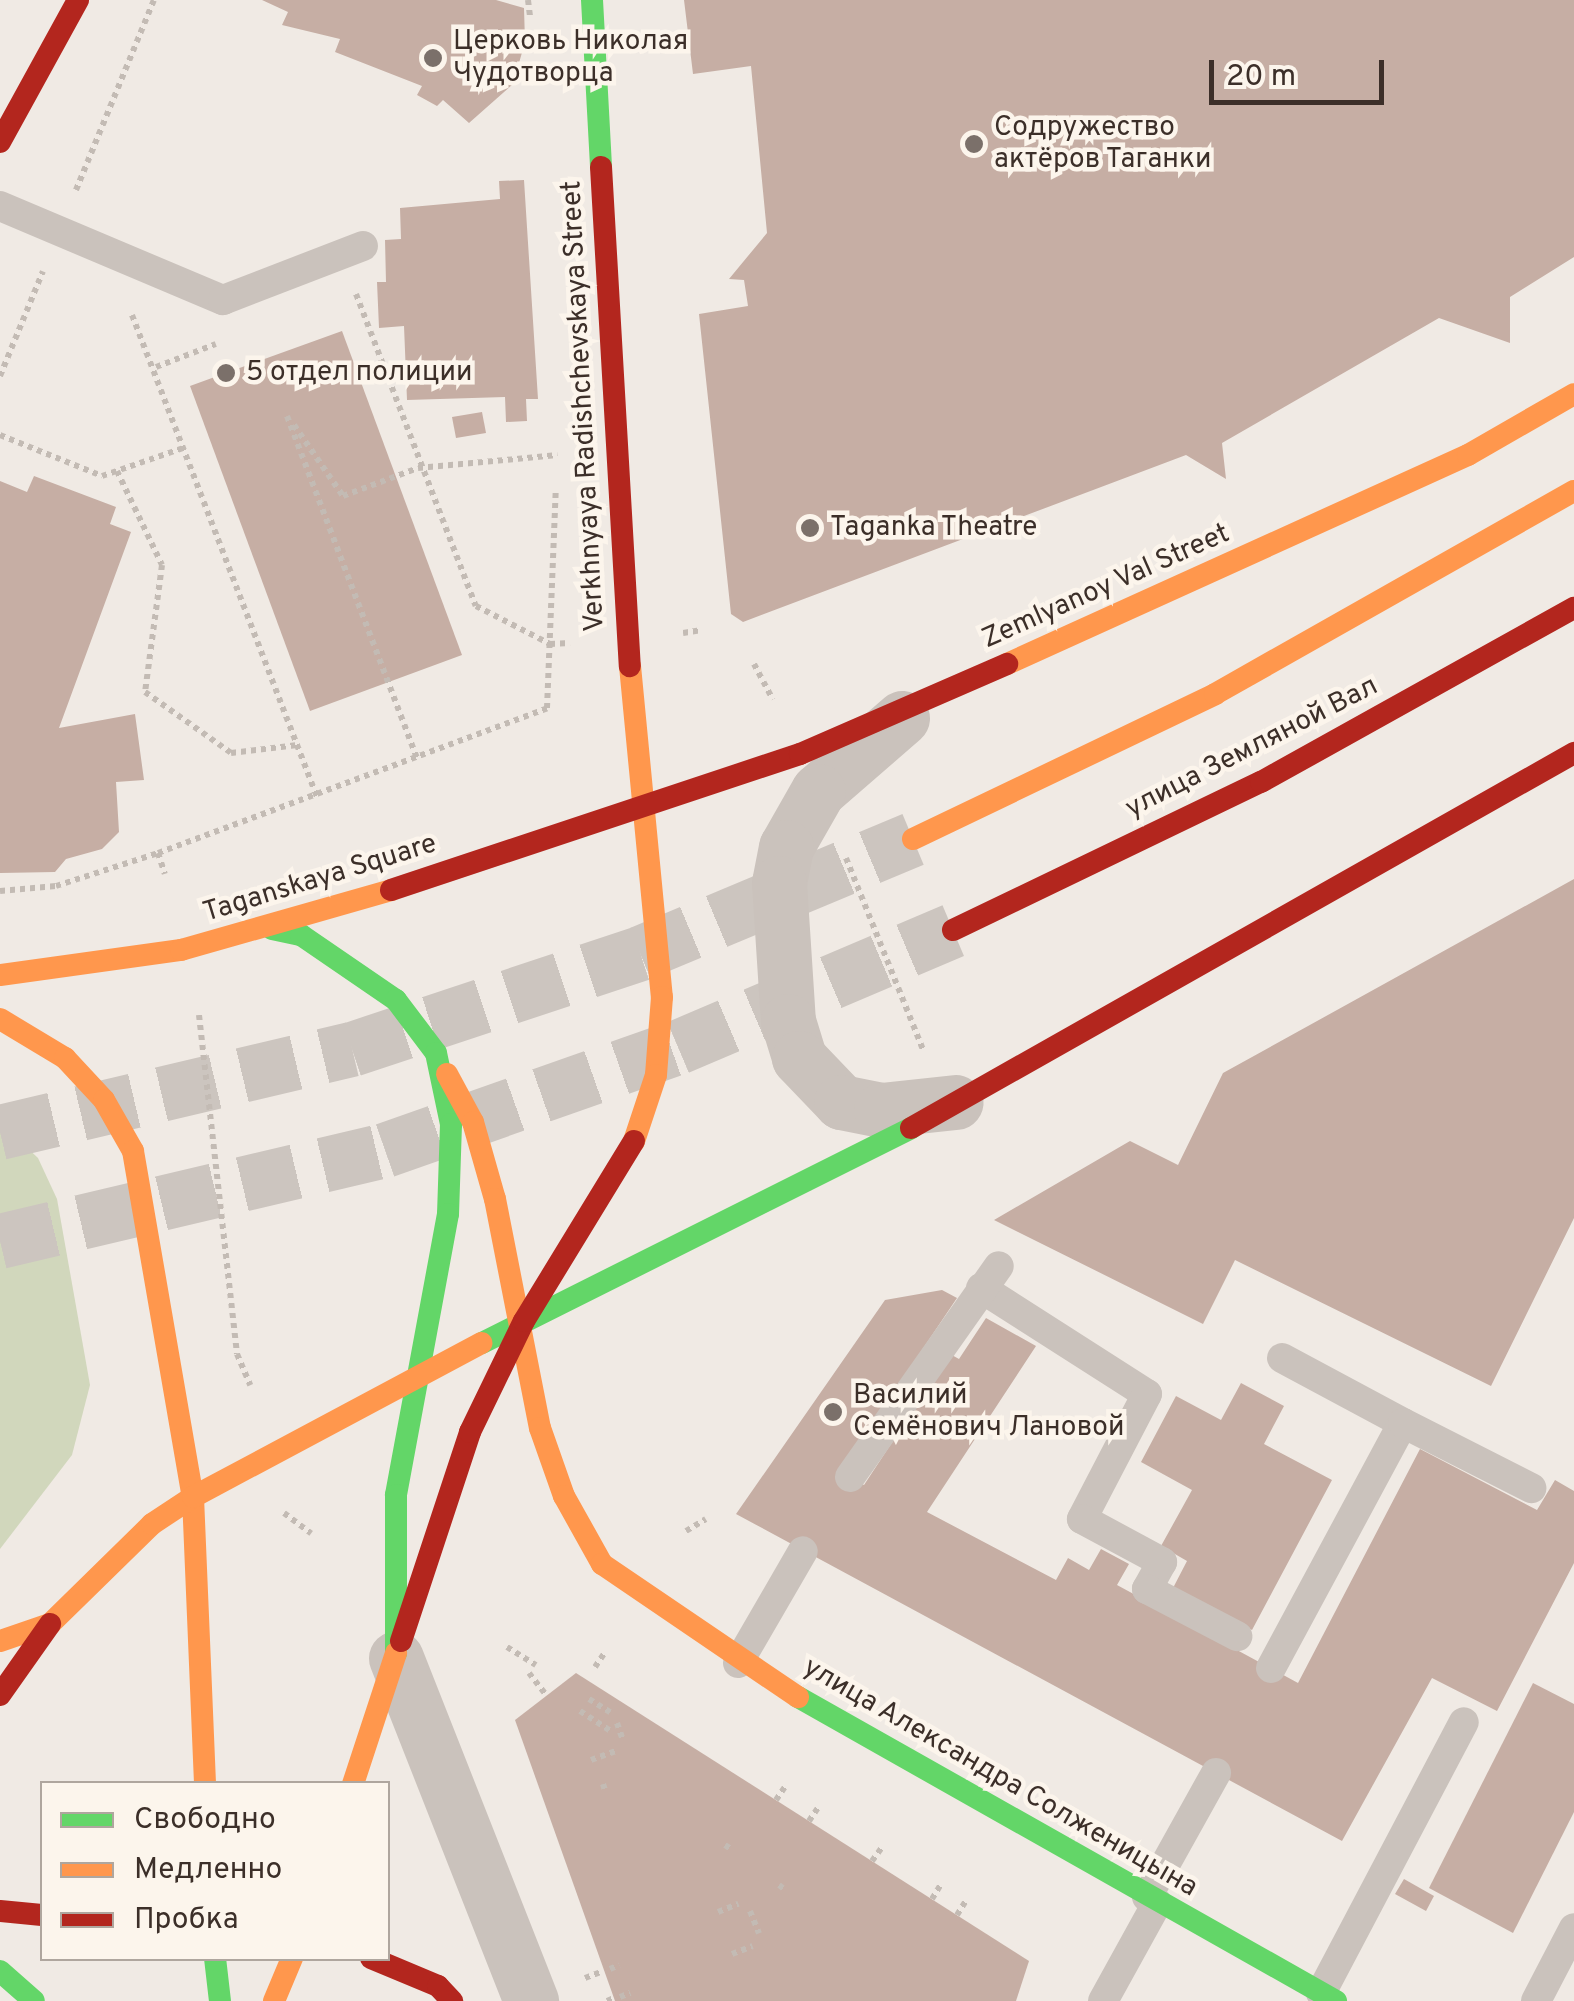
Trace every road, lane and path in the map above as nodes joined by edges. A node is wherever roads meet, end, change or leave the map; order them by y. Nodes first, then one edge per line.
1 (78, 0) edge
2 (154, 0) edge
3 (592, 0) edge
4 (0, 142) edge
5 (0, 206) edge
6 (58, 234) junction
7 (364, 246) dead end
8 (355, 292) dead end
9 (138, 317) dead end
10 (0, 376) edge
11 (1574, 394) edge
12 (0, 435) edge
13 (556, 436) dead end
14 (186, 446) junction
15 (557, 455) junction
16 (418, 468) junction
17 (116, 471) junction
18 (1574, 491) edge
19 (1574, 608) edge
20 (550, 644) junction
21 (754, 664) dead end
22 (932, 696) junction
23 (773, 699) dead end
24 (298, 745) junction
25 (1574, 753) edge
26 (417, 758) junction
27 (317, 797) junction
28 (649, 808) junction
29 (914, 839) tunnel mouth
30 (844, 851) dead end
31 (158, 853) junction
32 (166, 874) dead end
33 (0, 891) edge
34 (272, 928) junction
35 (953, 930) tunnel mouth
36 (0, 974) edge
37 (200, 1015) dead end
38 (0, 1019) edge
39 (924, 1052) dead end
40 (436, 1053) junction
41 (956, 1102) junction
42 (524, 1321) junction
43 (1282, 1358) dead end
44 (415, 1380) junction
45 (250, 1385) dead end
46 (1404, 1423) junction
47 (850, 1477) dead end
48 (1531, 1488) dead end
49 (192, 1496) junction
50 (706, 1519) dead end
51 (686, 1530) dead end
52 (803, 1551) dead end
53 (50, 1624) junction
54 (1237, 1636) dead end
55 (0, 1641) edge
56 (507, 1647) dead end
57 (605, 1652) dead end
58 (396, 1658) junction
59 (738, 1663) junction
60 (536, 1665) dead end
61 (595, 1666) dead end
62 (1271, 1668) dead end
63 (528, 1672) dead end
64 (0, 1695) edge
65 (546, 1696) dead end
66 (589, 1699) dead end
67 (580, 1712) dead end
68 (610, 1712) dead end
69 (596, 1722) dead end
70 (1464, 1722) dead end
71 (617, 1723) dead end
72 (618, 1736) junction
73 (618, 1750) dead end
74 (592, 1760) dead end
75 (1216, 1773) dead end
76 (206, 1781) edge
77 (354, 1781) edge
78 (786, 1786) dead end
79 (776, 1800) dead end
80 (818, 1806) dead end
81 (809, 1821) dead end
82 (882, 1847) dead end
83 (872, 1861) dead end
84 (941, 1884) dead end
85 (932, 1899) dead end
86 (967, 1899) dead end
87 (1152, 1900) junction
88 (738, 1904) dead end
89 (0, 1911) edge
90 (750, 1911) dead end
91 (718, 1912) dead end
92 (40, 1915) edge
93 (957, 1915) dead end
94 (1574, 1928) edge
95 (758, 1933) dead end
96 (753, 1946) dead end
97 (732, 1954) dead end
98 (215, 1961) edge
99 (291, 1961) edge
100 (378, 1961) edge
101 (611, 1968) dead end
102 (0, 1970) edge
103 (585, 1978) dead end
104 (630, 1993) dead end
105 (1328, 1997) edge
106 (613, 1999) edge
107 (34, 2001) edge
108 (220, 2001) edge
109 (274, 2001) edge
110 (452, 2001) edge
111 (531, 2001) edge
112 (1104, 2001) edge
113 (1536, 2001) edge

1 - 4 main road
2 - 6 path
3 - 28 main road, Verkhnyaya Radishchevskaya Street
5 - 6 lane
6 - 7 lane
6 - 10 path
8 - 16 path
9 - 14 path
11 - 22 main road, Zemlyanoy Val Street
12 - 17 path
13 - 15 path
14 - 17 path
14 - 24 path
15 - 16 path
15 - 20 path
16 - 20 path
16 - 26 path
17 - 24 path
18 - 29 main road
19 - 35 main road, улица Земляной Вал
20 - 26 path
21 - 23 path
22 - 28 main road, Zemlyanoy Val Street
22 - 41 street
24 - 27 path
25 - 41 main road
26 - 27 path
27 - 31 path
28 - 34 main road, Taganskaya Square
28 - 42 main road, Verkhnyaya Radishchevskaya Street
30 - 39 path
31 - 32 path
31 - 33 path
34 - 36 main road, Taganskaya Square
34 - 40 main road, улица Александра Солженицына
37 - 45 path
38 - 49 main road
40 - 42 main road, улица Александра Солженицына
40 - 44 main road
41 - 42 main road
42 - 44 main road
42 - 58 main road, Verkhnyaya Radishchevskaya Street
42 - 59 main road, улица Александра Солженицына
43 - 46 lane
44 - 49 main road
44 - 58 main road
46 - 48 lane
46 - 62 lane
47 - 54 lane
49 - 53 main road
49 - 76 main road
50 - 51 path
52 - 59 lane
53 - 55 main road
53 - 64 main road
56 - 60 path
57 - 61 path
58 - 77 main road, Verkhnyaya Radishchevskaya Street
58 - 111 street
59 - 87 main road, улица Александра Солженицына
63 - 65 path
66 - 68 path
67 - 72 path
69 - 72 path
70 - 105 lane
71 - 72 path
73 - 74 path
75 - 87 lane
78 - 79 path
80 - 81 path
82 - 83 path
84 - 85 path
86 - 93 path
87 - 105 main road, улица Александра Солженицына
87 - 112 lane
88 - 91 path
89 - 92 main road
90 - 95 path
94 - 113 lane
96 - 97 path
98 - 108 main road
99 - 109 main road
100 - 110 main road
101 - 103 path
102 - 107 main road
104 - 106 path

